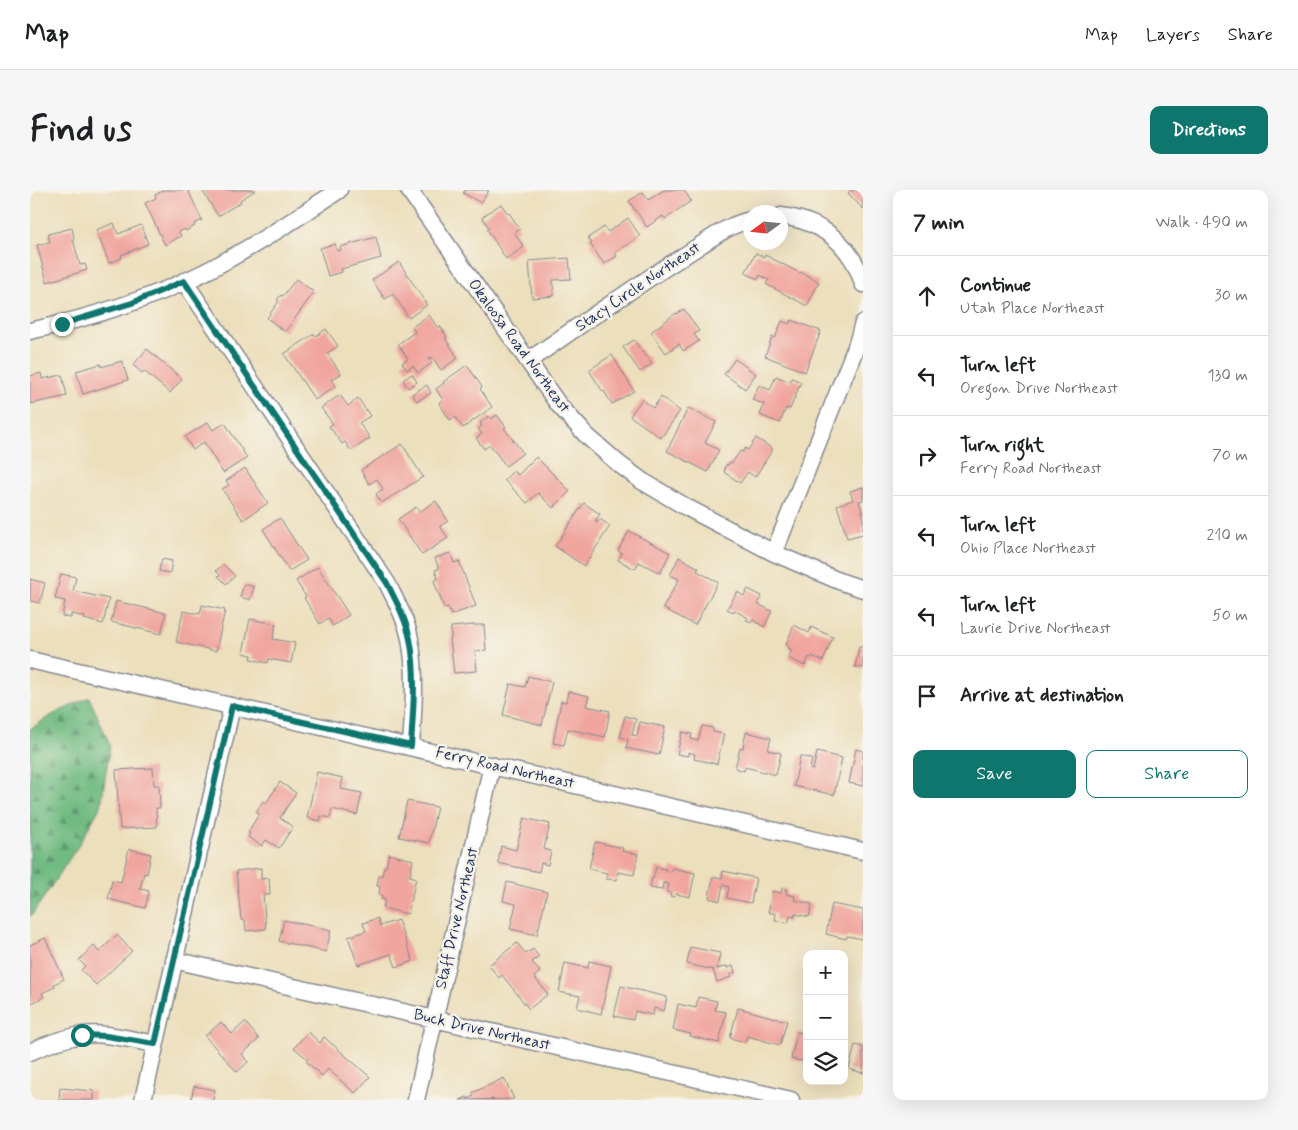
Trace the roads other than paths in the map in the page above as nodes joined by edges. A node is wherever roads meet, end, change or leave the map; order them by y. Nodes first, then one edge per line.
1 (339, 190) edge
2 (409, 190) edge
3 (788, 217) edge
4 (743, 222) edge
5 (184, 281) junction
6 (863, 284) edge
7 (863, 323) edge
8 (30, 331) edge
9 (528, 362) junction
10 (774, 553) junction
11 (863, 588) edge
12 (30, 660) edge
13 (232, 706) junction
14 (411, 746) junction
15 (492, 765) junction
16 (863, 851) edge
17 (174, 960) junction
18 (434, 1020) junction
19 (155, 1044) junction
20 (30, 1052) edge
21 (142, 1100) edge
22 (416, 1100) edge
23 (790, 1100) edge

1 - 5 street
2 - 9 street, Okaloosa Road Northeast
3 - 6 street
4 - 9 street, Stacy Circle Northeast
5 - 8 street
5 - 14 street
7 - 10 street
9 - 10 street, Okaloosa Road Northeast
10 - 11 street, Okaloosa Road Northeast
12 - 13 street, Ferry Road Northeast
13 - 14 street, Ferry Road Northeast
13 - 17 street
14 - 15 street, Ferry Road Northeast
15 - 16 street, Ferry Road Northeast
15 - 18 street, Staff Drive Northeast
17 - 18 street, Buck Drive Northeast
17 - 19 street
18 - 22 street, Staff Drive Northeast
18 - 23 street, Buck Drive Northeast
19 - 20 street
19 - 21 street

